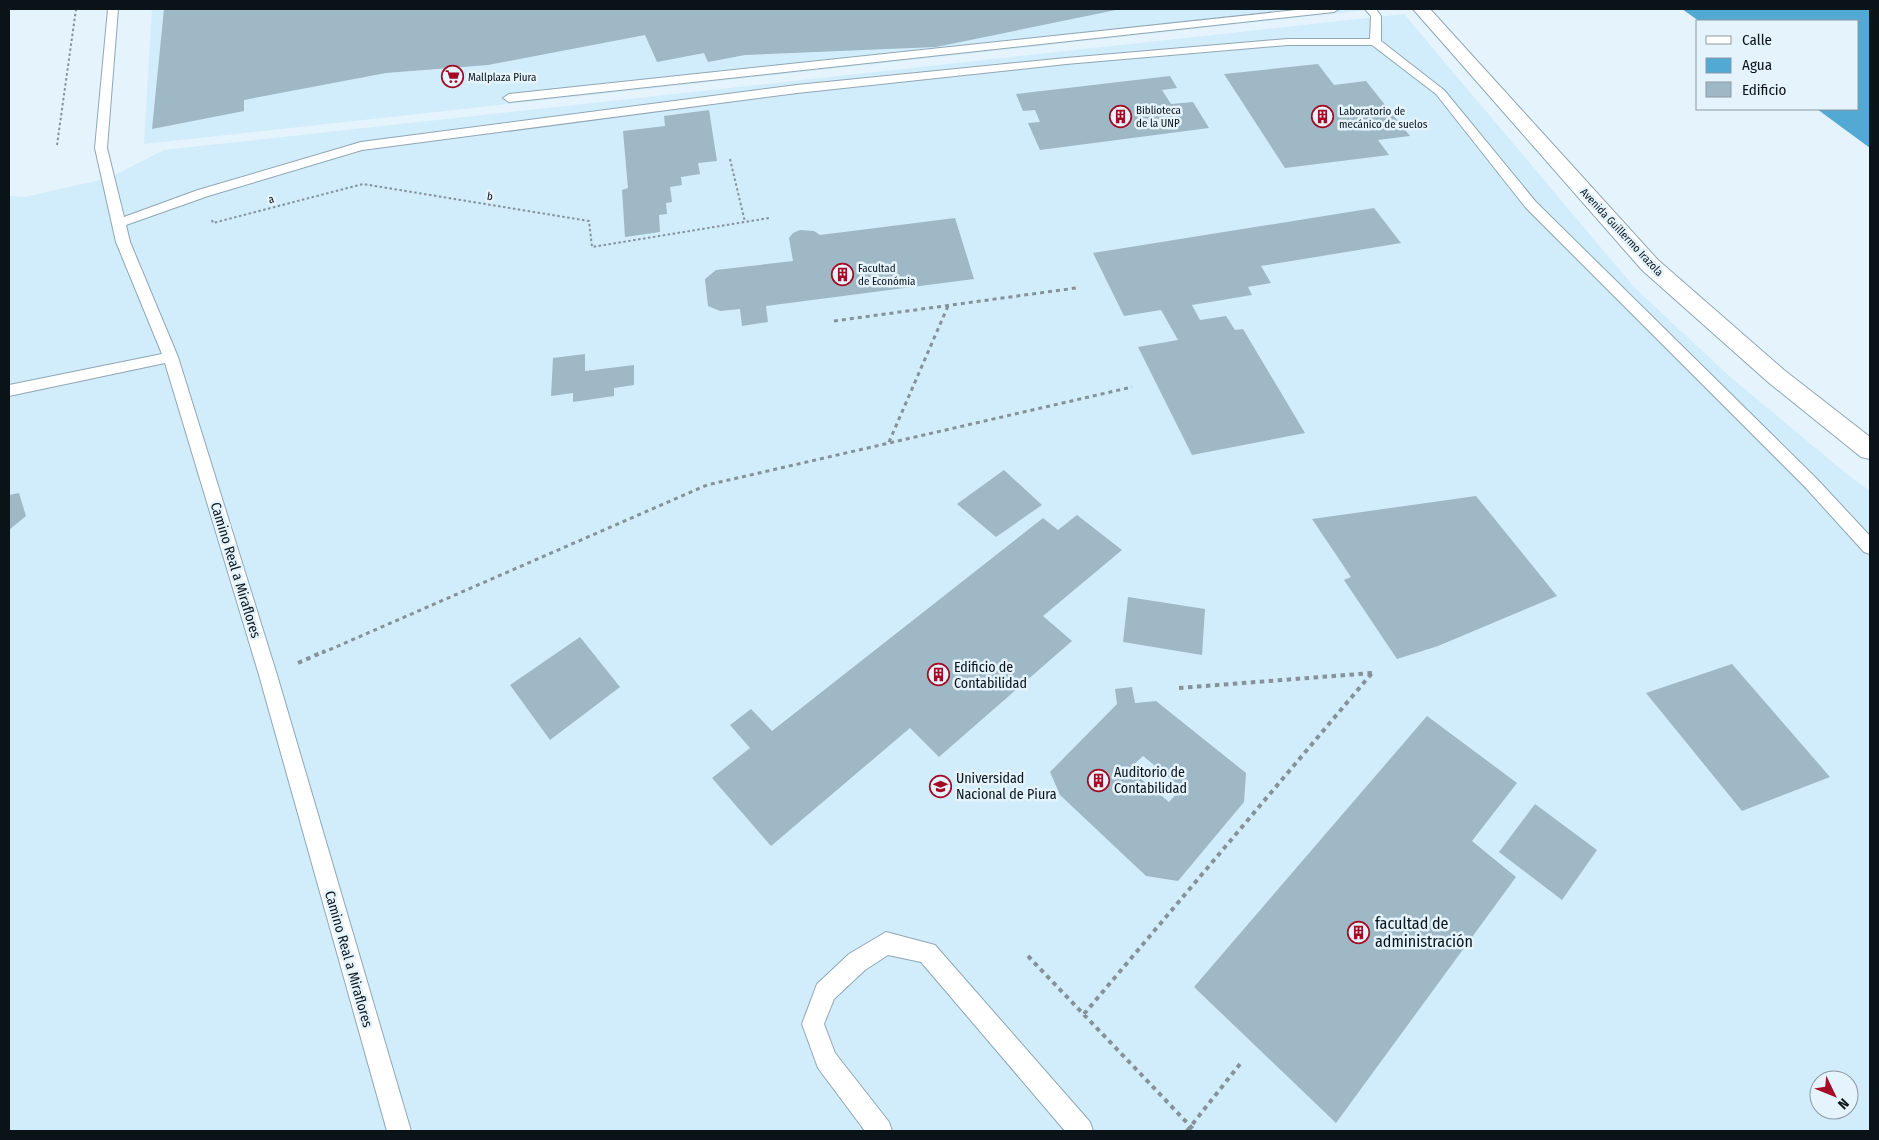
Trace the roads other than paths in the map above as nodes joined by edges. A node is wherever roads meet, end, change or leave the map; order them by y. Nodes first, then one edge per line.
1 (113, 9) edge
2 (1334, 9) edge
3 (1370, 9) edge
4 (1421, 9) edge
5 (1375, 42) junction
6 (509, 98) dead end
7 (120, 223) junction
8 (171, 356) junction
9 (9, 391) edge
10 (1870, 450) edge
11 (1870, 547) edge
12 (399, 1131) edge
13 (880, 1131) edge
14 (1082, 1131) edge

1 - 7 lane, Camino Real a Miraflores
2 - 6 lane
3 - 5 lane
4 - 10 main road, Avenida Guillermo Irazola
5 - 7 lane
5 - 11 lane
7 - 8 lane, Camino Real a Miraflores
8 - 9 lane
8 - 12 lane, Camino Real a Miraflores
13 - 14 lane

